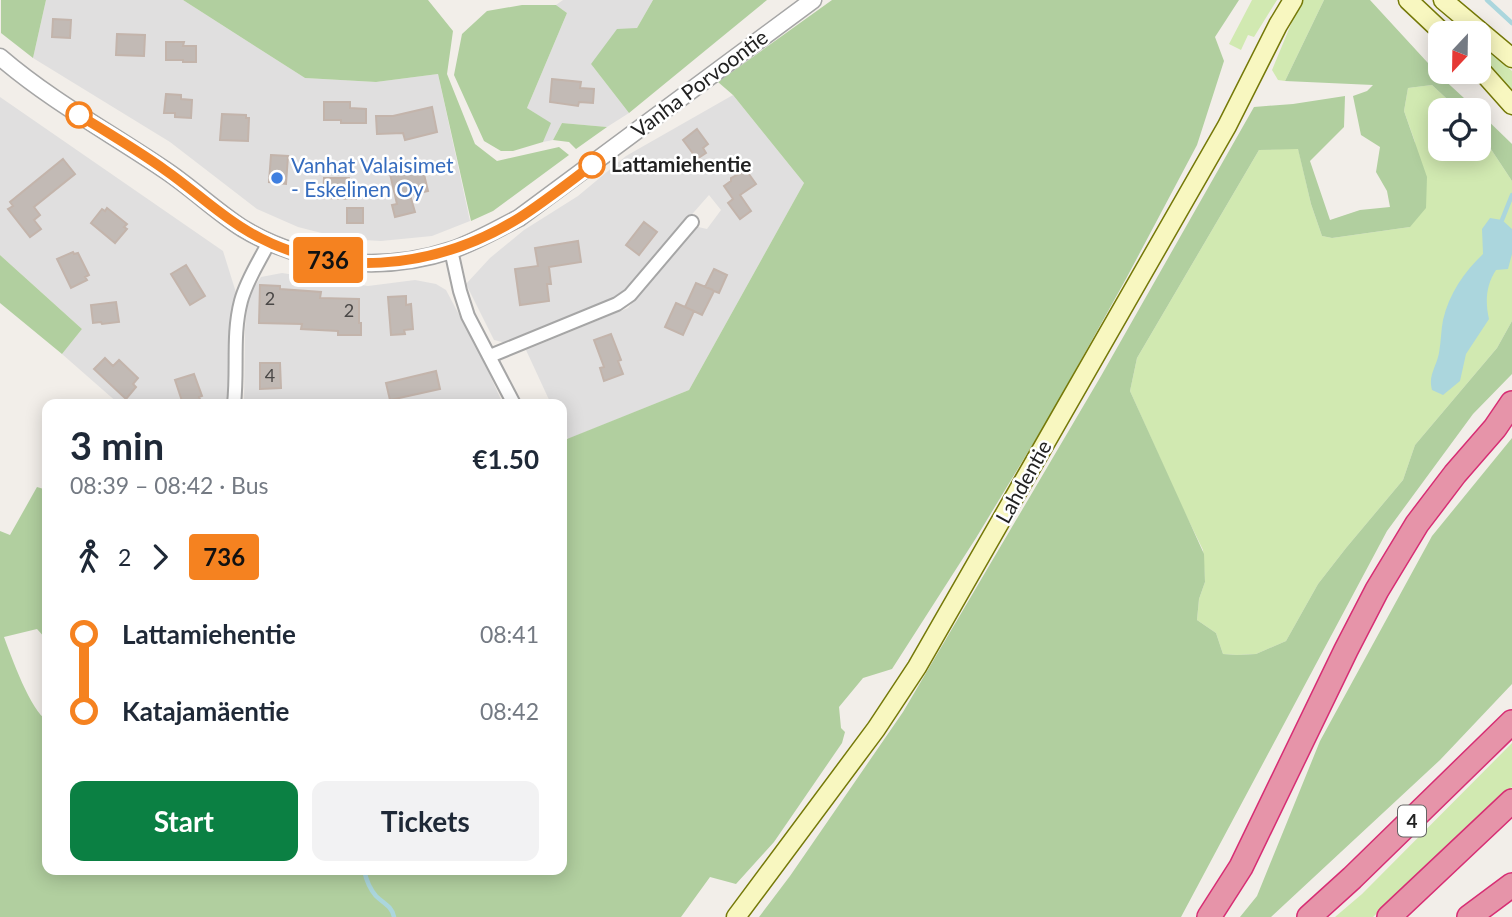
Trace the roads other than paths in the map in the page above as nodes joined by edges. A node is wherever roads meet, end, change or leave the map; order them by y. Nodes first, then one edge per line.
1 (813, 0) edge
2 (1284, 0) edge
3 (1293, 0) edge
4 (1408, 0) edge
5 (1443, 0) edge
6 (1430, 21) edge
7 (1278, 25) junction
8 (0, 57) edge
9 (1512, 58) edge
10 (1491, 81) edge
11 (1512, 105) edge
12 (692, 222) dead end
13 (269, 242) junction
14 (451, 250) junction
15 (490, 356) junction
16 (235, 399) edge
17 (512, 399) edge
18 (1512, 403) edge
19 (1512, 411) edge
20 (1494, 428) junction
21 (1512, 722) edge
22 (1512, 801) edge
23 (1512, 885) edge
24 (736, 917) edge
25 (1209, 917) edge
26 (1309, 917) edge
27 (1389, 917) edge
28 (1469, 917) edge

1 - 14 street, Vanha Porvoontie
2 - 7 main road, Lahdentie
3 - 7 main road, Lahdentie
4 - 6 main road
5 - 9 main road
7 - 24 main road, Lahdentie
8 - 13 street, Vanha Porvoontie
10 - 11 main road
12 - 15 street
13 - 14 street, Vanha Porvoontie
13 - 16 street
14 - 15 street
15 - 17 street
18 - 20 highway
19 - 20 highway
20 - 25 highway
21 - 26 highway, 4
22 - 27 highway
23 - 28 highway

